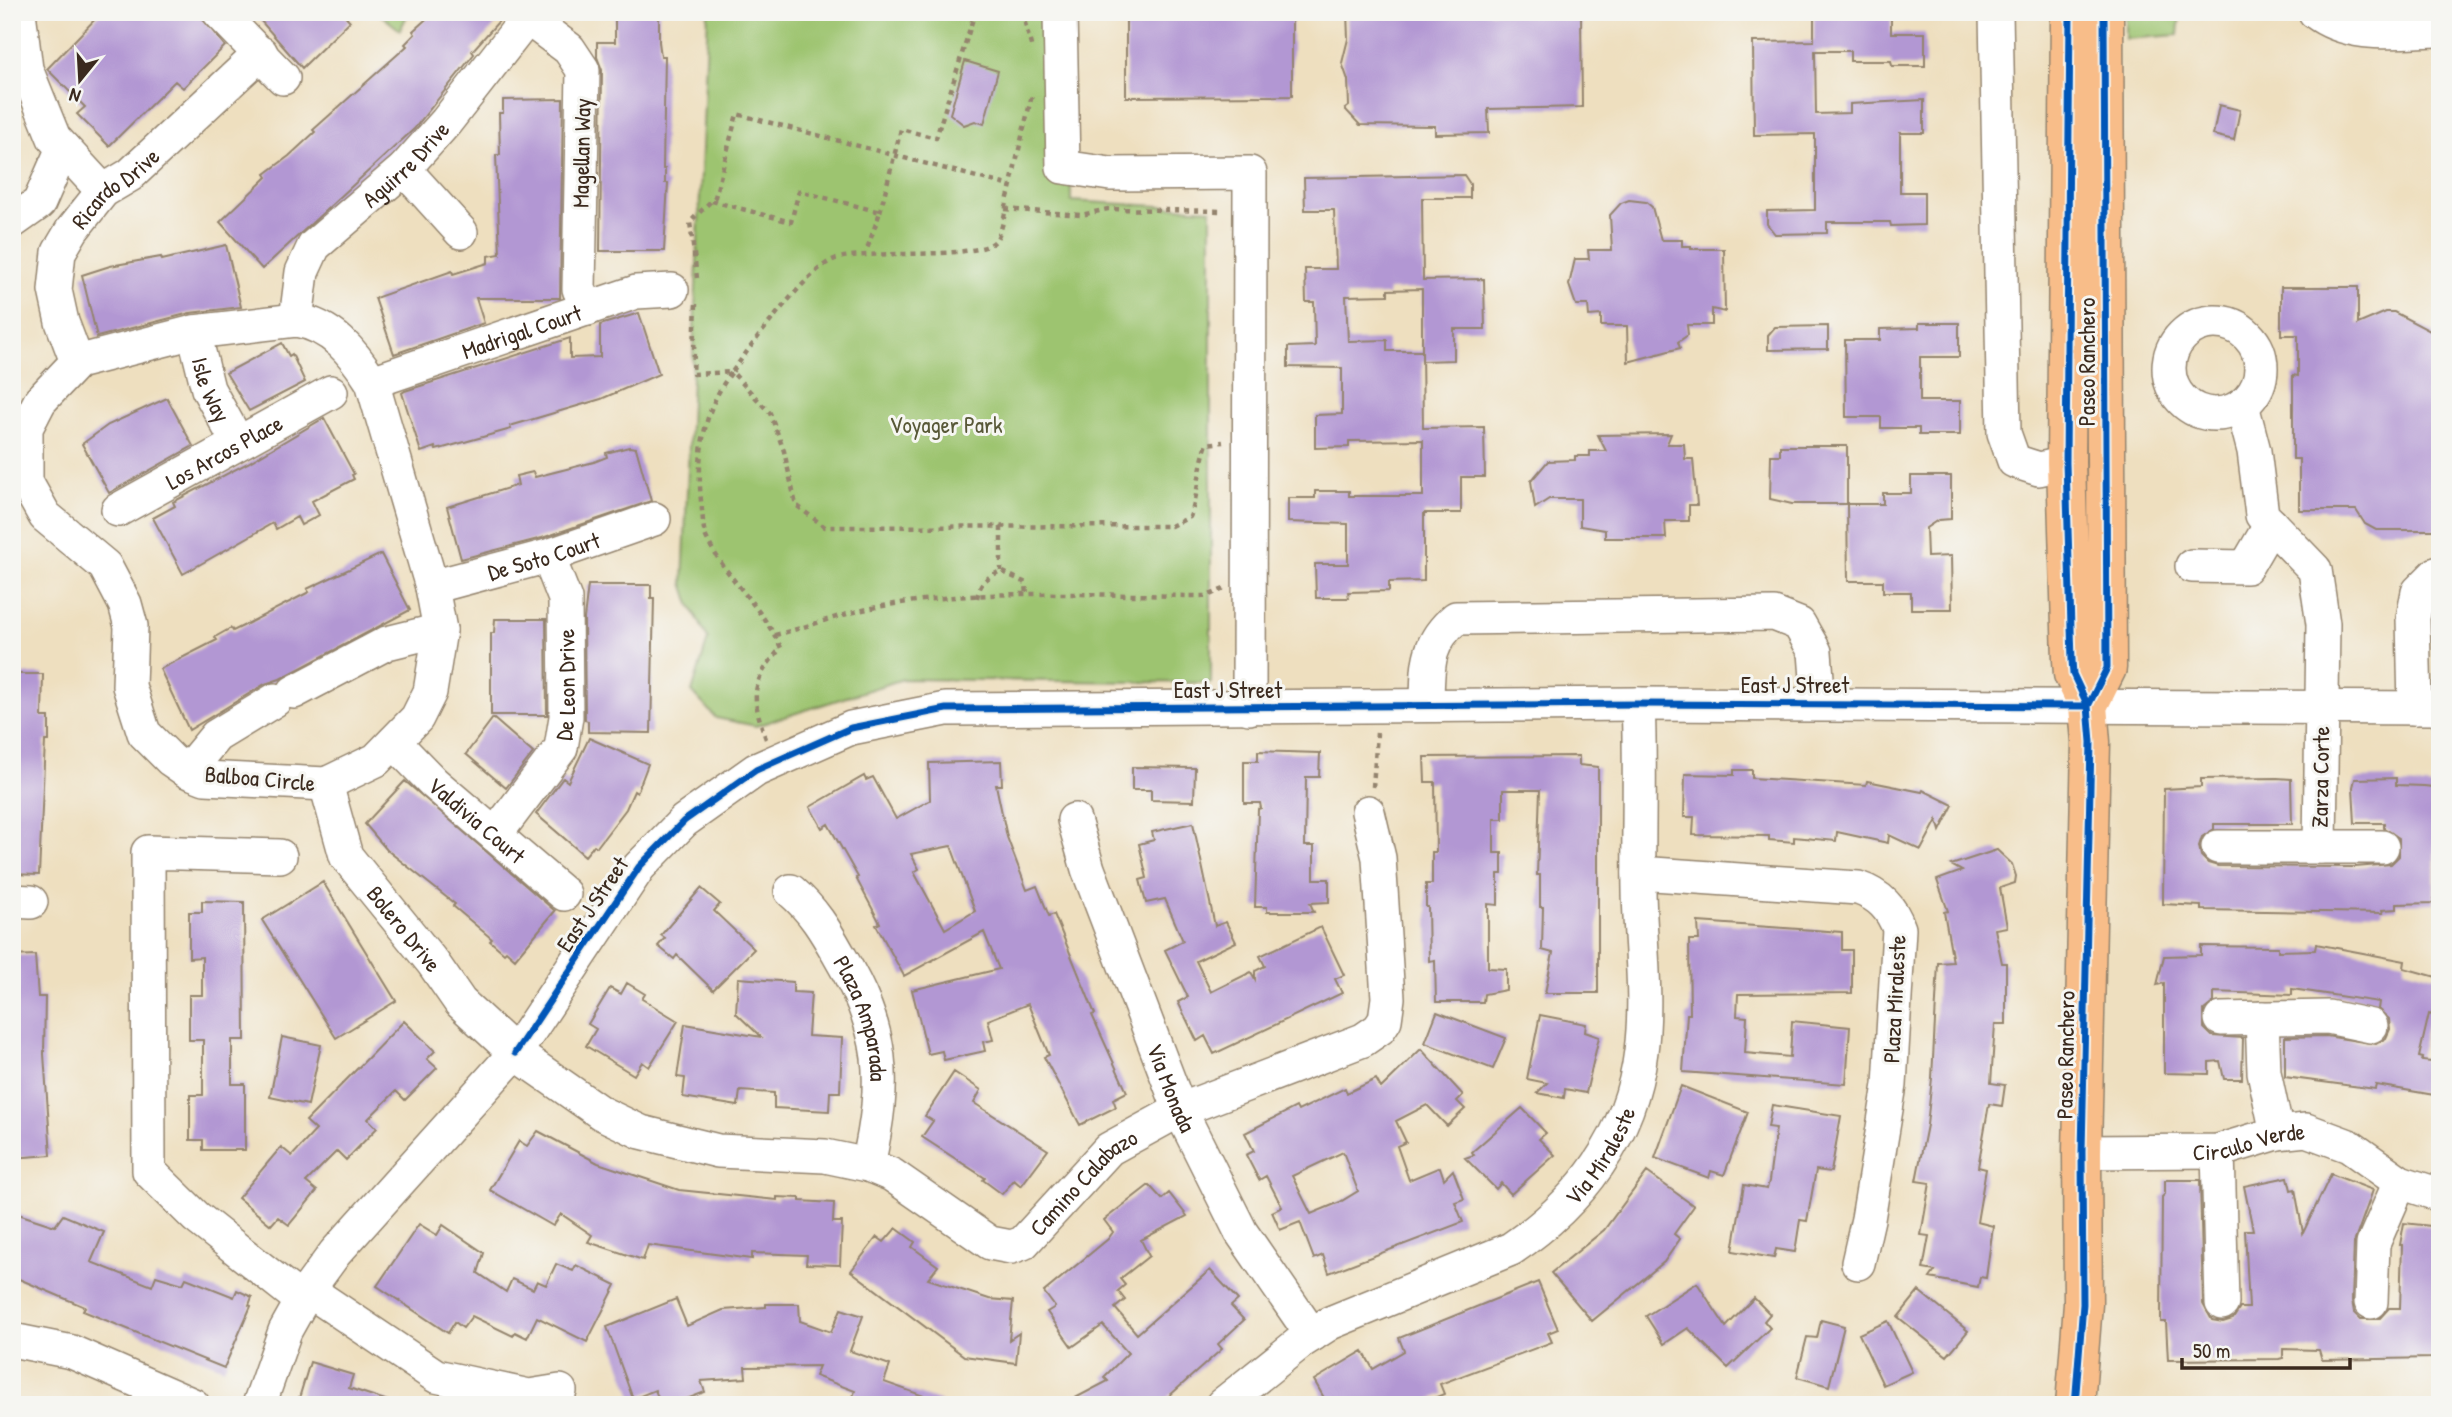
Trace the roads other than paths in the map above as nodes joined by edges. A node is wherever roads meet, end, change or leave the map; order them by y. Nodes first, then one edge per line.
1 (19, 12) edge
2 (219, 12) edge
3 (1060, 12) edge
4 (1996, 12) edge
5 (2070, 12) edge
6 (2104, 12) edge
7 (2315, 12) edge
8 (531, 16) edge
9 (2440, 30) edge
10 (261, 53) junction
11 (284, 78) dead end
12 (63, 148) junction
13 (404, 169) junction
14 (103, 191) junction
15 (12, 222) edge
16 (461, 232) dead end
17 (689, 288) road end
18 (2105, 299) junction
19 (588, 309) junction
20 (296, 320) junction
21 (194, 331) junction
22 (77, 362) junction
23 (372, 382) junction
24 (331, 393) dead end
25 (2242, 405) dead end
26 (238, 443) junction
27 (2066, 463) junction
28 (118, 510) dead end
29 (654, 519) dead end
30 (2271, 524) junction
31 (548, 556) junction
32 (2192, 566) dead end
33 (2440, 574) edge
34 (432, 587) junction
35 (440, 630) junction
36 (1638, 704) junction
37 (1819, 704) junction
38 (1427, 705) junction
39 (2088, 706) junction
40 (1249, 708) junction
41 (2321, 708) junction
42 (2427, 708) edge
43 (394, 742) junction
44 (187, 771) junction
45 (326, 784) junction
46 (1368, 812) road end
47 (1074, 820) dead end
48 (495, 835) junction
49 (2218, 847) dead end
50 (2320, 847) junction
51 (2382, 847) dead end
52 (280, 856) dead end
53 (1639, 873) junction
54 (791, 891) dead end
55 (564, 894) dead end
56 (2262, 1018) junction
57 (2221, 1019) dead end
58 (2371, 1026) dead end
59 (515, 1053) junction
60 (1180, 1110) junction
61 (2277, 1133) junction
62 (2218, 1151) junction
63 (2082, 1152) junction
64 (868, 1165) junction
65 (2400, 1182) junction
66 (2440, 1195) edge
67 (1857, 1263) dead end
68 (305, 1295) junction
69 (2371, 1302) dead end
70 (2222, 1303) dead end
71 (1312, 1335) junction
72 (12, 1340) edge
73 (560, 1391) dead end
74 (192, 1405) edge
75 (259, 1405) edge
76 (1222, 1405) edge
77 (2075, 1405) edge

1 - 12 street
2 - 10 street
3 - 40 street
4 - 27 street
5 - 27 main road, Paseo Ranchero
6 - 18 main road, Paseo Ranchero
7 - 9 street
8 - 13 street, Aguirre Drive
8 - 19 street, Magellan Way
10 - 11 street
10 - 14 street, Ricardo Drive
12 - 14 street
12 - 15 street
13 - 16 street
13 - 20 street, Aguirre Drive
14 - 22 street, Ricardo Drive
17 - 19 street, Madrigal Court
18 - 27 main road
18 - 39 main road, Paseo Ranchero
19 - 23 street, Madrigal Court
20 - 21 street, Balboa Circle
20 - 23 street, Balboa Circle
21 - 22 street, Balboa Circle
21 - 26 street, Isle Way
22 - 44 street, Balboa Circle
23 - 34 street, Balboa Circle
24 - 26 street, Los Arcos Place
25 - 30 street
26 - 28 street, Los Arcos Place
27 - 39 main road, Paseo Ranchero
29 - 31 street, De Soto Court
30 - 32 street
30 - 41 street, Zarza Corte
31 - 34 street, De Soto Court
31 - 48 street, De Leon Drive
33 - 42 street
34 - 35 street, Balboa Circle
35 - 43 street, Balboa Circle
35 - 44 street
36 - 37 street, East J Street
36 - 38 street, East J Street
36 - 53 street, Via Miraleste
37 - 38 street
37 - 39 street, East J Street
38 - 40 street, East J Street
39 - 41 street, East J Street
39 - 63 main road, Paseo Ranchero
40 - 59 street, East J Street
41 - 42 street, East J Street
41 - 50 street, Zarza Corte
43 - 45 street, Balboa Circle
43 - 48 street, Valdivia Court
44 - 45 street, Balboa Circle
45 - 59 street, Bolero Drive
46 - 60 street, Camino Calabazo
47 - 60 street, Via Monada
48 - 55 street, Valdivia Court
49 - 50 street, Zarza Corte
50 - 51 street, Zarza Corte
52 - 68 street
53 - 67 street, Plaza Miraleste
53 - 71 street, Via Miraleste
54 - 64 street, Plaza Amparada
56 - 57 street
56 - 58 street
56 - 61 street
59 - 64 street, Camino Calabazo
59 - 68 street, East J Street
60 - 64 street, Camino Calabazo
60 - 71 street, Via Monada
61 - 62 street, Circulo Verde
61 - 65 street, Circulo Verde
62 - 63 street, Circulo Verde
62 - 70 street
63 - 77 main road, Paseo Ranchero
65 - 66 street, Circulo Verde
65 - 69 street
68 - 73 street
68 - 75 street, East J Street
71 - 76 street, Via Miraleste
72 - 74 street

